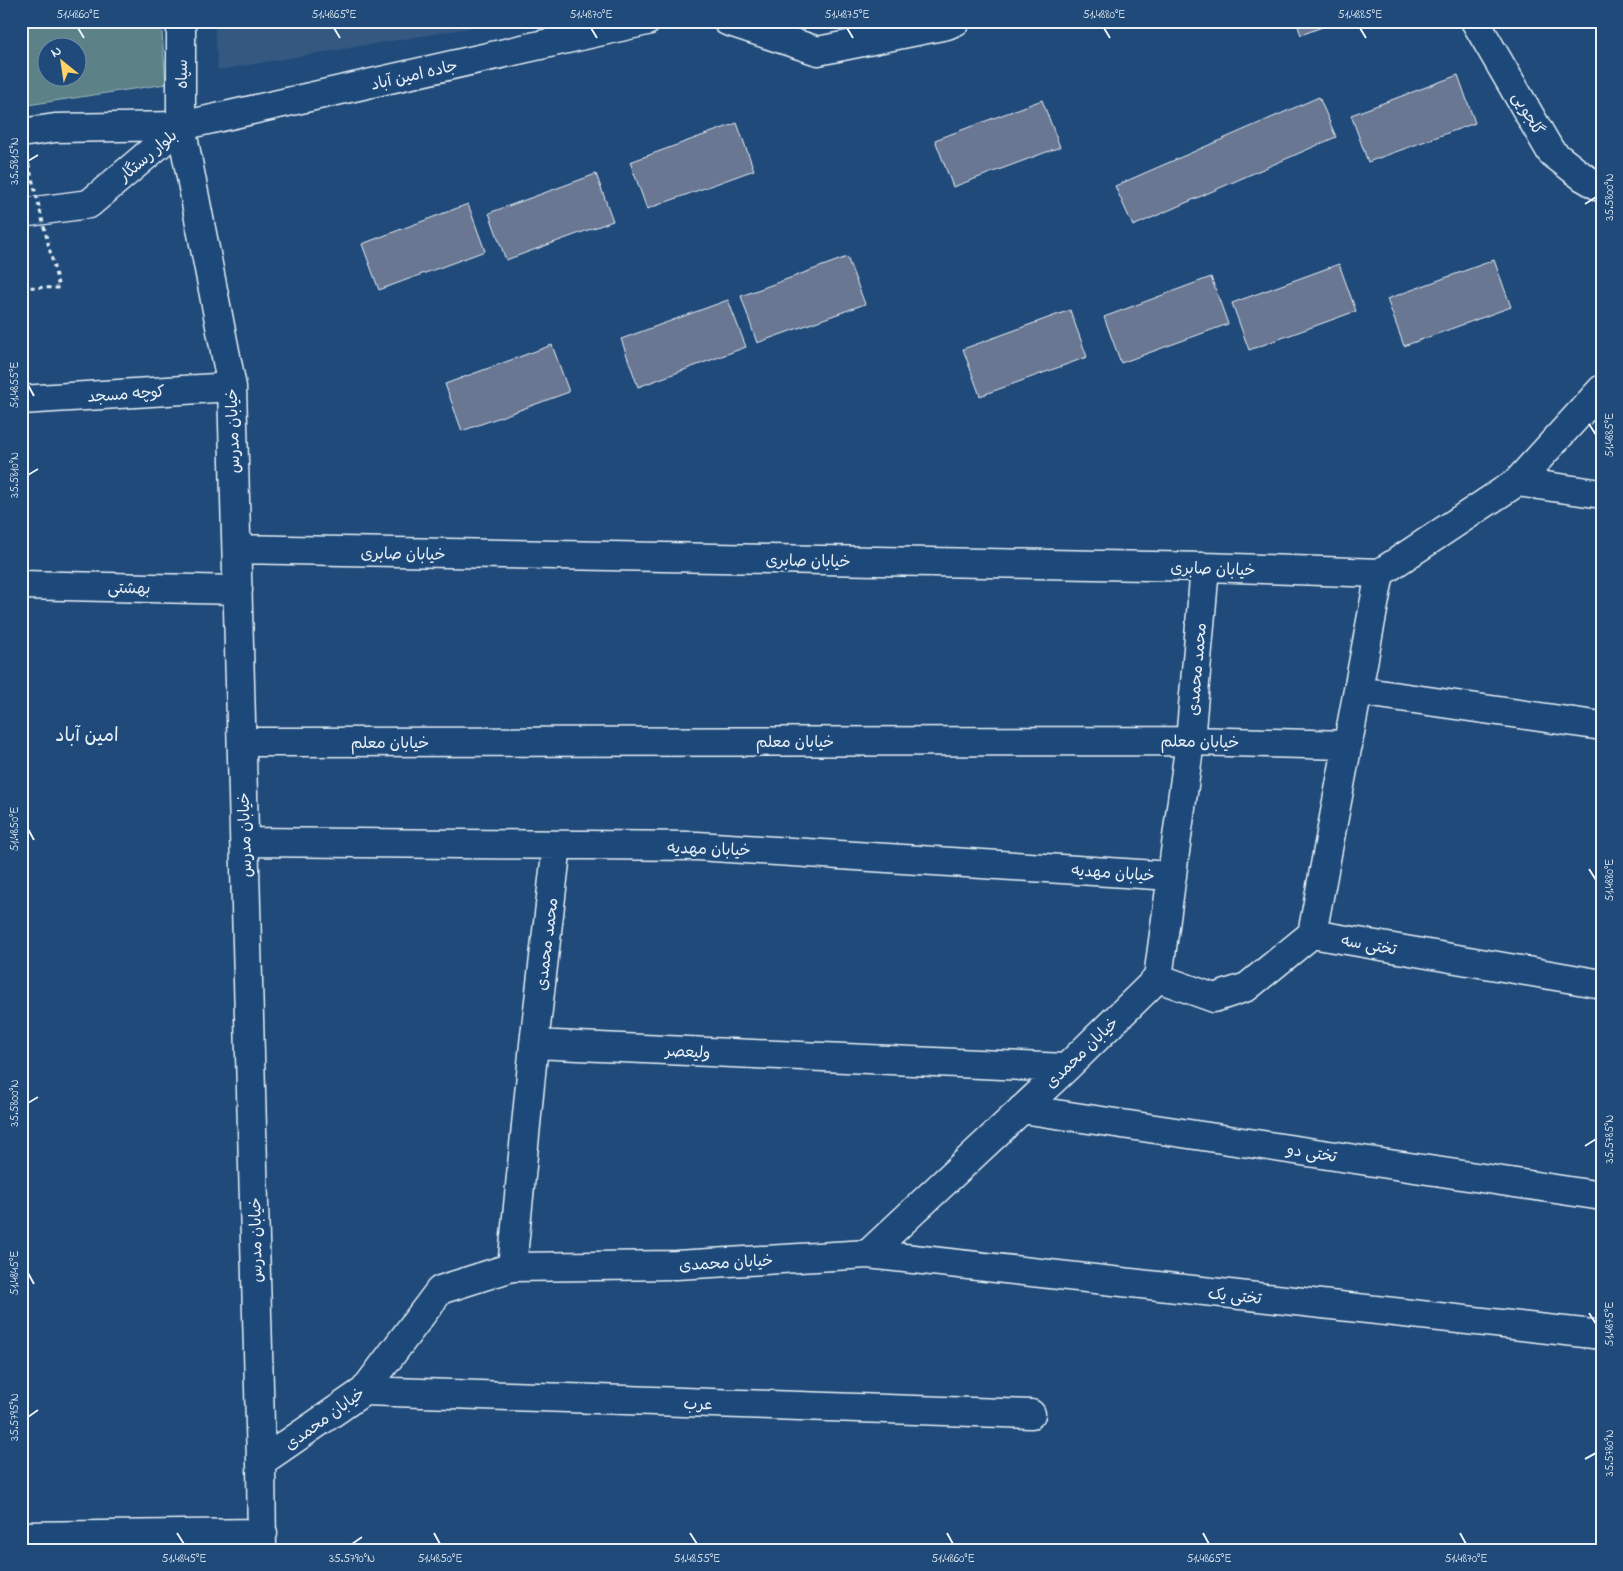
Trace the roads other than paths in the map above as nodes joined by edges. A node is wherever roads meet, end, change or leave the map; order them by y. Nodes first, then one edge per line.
1 (181, 21) edge
2 (647, 21) edge
3 (727, 21) edge
4 (956, 21) edge
5 (1475, 21) edge
6 (181, 126) junction
7 (21, 133) edge
8 (1602, 188) edge
9 (21, 213) edge
10 (232, 386) junction
11 (1602, 389) edge
12 (21, 400) edge
13 (1517, 482) junction
14 (1602, 494) edge
15 (236, 550) junction
16 (1205, 567) junction
17 (1380, 573) junction
18 (21, 585) edge
19 (238, 590) junction
20 (1358, 691) junction
21 (1602, 726) edge
22 (1190, 741) junction
23 (242, 742) junction
24 (1348, 745) junction
25 (245, 842) junction
26 (557, 845) junction
27 (1172, 876) junction
28 (1312, 934) junction
29 (1158, 978) junction
30 (1602, 984) edge
31 (534, 1044) junction
32 (1066, 1068) junction
33 (1022, 1109) junction
34 (1602, 1196) edge
35 (868, 1254) junction
36 (512, 1267) junction
37 (1602, 1335) edge
38 (364, 1391) junction
39 (1031, 1414) dead end
40 (261, 1462) junction
41 (21, 1536) edge
42 (262, 1541) edge

1 - 6 street, سپاه
2 - 6 street, جاده امین آباد
3 - 4 street
5 - 8 street, گلجویی
6 - 7 street, بلوار رستگار
6 - 9 street, بلوار رستگار
6 - 10 street, خیابان مدرس
10 - 12 street, کوچه مسجد
10 - 15 street, خیابان مدرس
11 - 13 street
13 - 14 street
13 - 17 street
15 - 16 street, خیابان صابری
15 - 19 street, خیابان مدرس
16 - 17 street, خیابان صابری
16 - 22 street, محمد محمدی
17 - 20 street
18 - 19 street, بهشتی
19 - 23 street, خیابان مدرس
20 - 21 street
20 - 24 street
22 - 23 street, خیابان معلم
22 - 24 street, خیابان معلم
22 - 27 street, محمد محمدی
23 - 25 street, خیابان مدرس
24 - 28 street
25 - 26 street, خیابان مهدیه
25 - 40 street, خیابان مدرس
26 - 27 street, خیابان مهدیه
26 - 31 street, محمد محمدی
27 - 29 street, محمد محمدی
28 - 29 street
28 - 30 street, تختی سه
29 - 32 street, خیابان محمدی
31 - 32 street, ولیعصر
31 - 36 street
32 - 33 street, خیابان محمدی
33 - 34 street, تختی دو
33 - 35 street, خیابان محمدی
35 - 36 street, خیابان محمدی
35 - 37 street, تختی یک
36 - 38 street, خیابان محمدی
38 - 39 street, عرب
38 - 40 street, خیابان محمدی
40 - 42 street, خیابان مدرس
41 - 42 street

